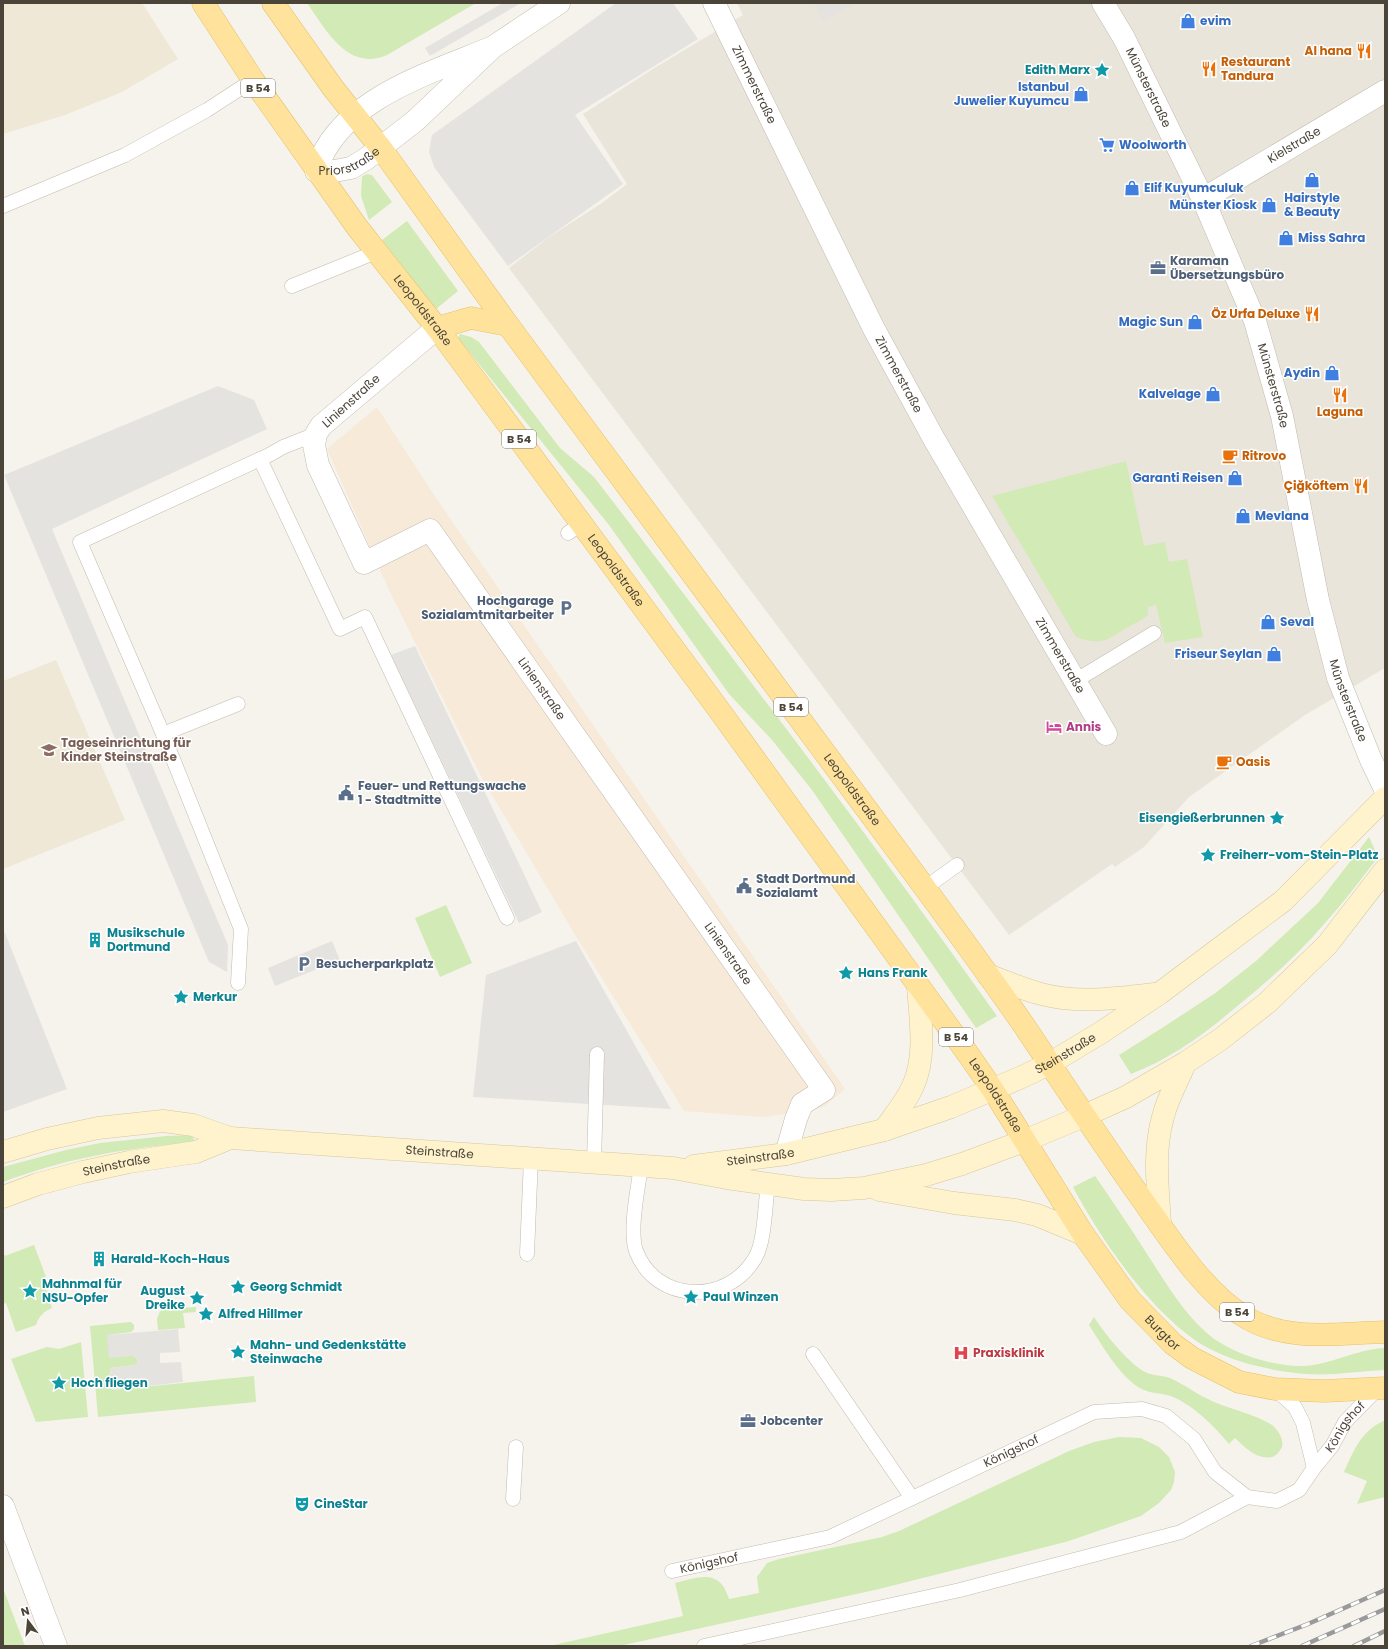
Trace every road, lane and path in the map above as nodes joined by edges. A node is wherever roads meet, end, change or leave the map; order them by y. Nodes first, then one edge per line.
1 (203, 3) edge
2 (273, 3) edge
3 (559, 3) edge
4 (714, 3) edge
5 (1103, 3) edge
6 (493, 47) junction
7 (253, 80) junction
8 (1385, 91) edge
9 (355, 115) junction
10 (380, 147) junction
11 (316, 171) junction
12 (1203, 199) junction
13 (3, 206) edge
14 (376, 252) junction
15 (292, 286) dead end
16 (508, 325) junction
17 (436, 328) junction
18 (316, 434) junction
19 (260, 459) junction
20 (1154, 633) dead end
21 (1075, 681) junction
22 (238, 704) dead end
23 (163, 734) junction
24 (1106, 734) dead end
25 (1385, 789) edge
26 (1385, 798) edge
27 (957, 865) dead end
28 (1385, 870) edge
29 (925, 888) junction
30 (507, 918) dead end
31 (988, 976) junction
32 (238, 983) dead end
33 (918, 985) junction
34 (1160, 993) junction
35 (597, 1054) dead end
36 (1186, 1063) junction
37 (1049, 1064) junction
38 (993, 1090) junction
39 (1084, 1116) junction
40 (884, 1130) junction
41 (230, 1138) junction
42 (1024, 1141) junction
43 (3, 1152) edge
44 (786, 1154) junction
45 (531, 1158) junction
46 (594, 1163) junction
47 (641, 1166) junction
48 (673, 1168) junction
49 (768, 1184) junction
50 (864, 1188) junction
51 (3, 1197) edge
52 (1160, 1224) junction
53 (1083, 1234) junction
54 (527, 1254) dead end
55 (1385, 1332) edge
56 (812, 1354) dead end
57 (1381, 1388) edge
58 (1275, 1389) junction
59 (516, 1447) dead end
60 (1314, 1468) junction
61 (1246, 1497) junction
62 (912, 1498) junction
63 (513, 1499) dead end
64 (3, 1506) edge
65 (672, 1571) dead end
66 (56, 1646) edge
67 (704, 1646) edge

1 - 7 main road, Leopoldstraße / B 54
2 - 9 main road, Leopoldstraße / B 54
3 - 6 street, Priorstraße
4 - 21 street, Zimmerstraße
5 - 12 street, Münsterstraße
6 - 9 street, Priorstraße
6 - 10 street, Priorstraße
7 - 11 main road, Leopoldstraße / B 54
7 - 13 lane
8 - 12 street, Kielstraße
9 - 10 main road, Leopoldstraße / B 54
9 - 11 street, Priorstraße
10 - 11 street, Priorstraße
10 - 16 main road, Leopoldstraße / B 54
11 - 14 main road, Leopoldstraße / B 54
12 - 25 street, Münsterstraße
14 - 15 lane
14 - 17 main road, Leopoldstraße / B 54
16 - 17 main road
16 - 29 main road, Leopoldstraße / B 54
17 - 18 street, Linienstraße
17 - 33 main road, Leopoldstraße / B 54
18 - 19 lane
18 - 44 street, Linienstraße
19 - 23 lane
19 - 30 lane
20 - 21 lane
21 - 24 street, Zimmerstraße
22 - 23 lane
23 - 32 lane
26 - 34 main road, Steinstraße
27 - 29 lane
28 - 36 main road, Steinstraße
29 - 31 main road, Leopoldstraße / B 54
31 - 34 main road
31 - 37 main road, Leopoldstraße / B 54
33 - 38 main road, Leopoldstraße / B 54
33 - 40 main road
34 - 37 main road, Steinstraße
35 - 46 lane
36 - 39 main road, Steinstraße
36 - 52 main road
37 - 38 main road, Steinstraße
37 - 39 main road, Leopoldstraße / B 54
38 - 40 main road, Steinstraße
38 - 42 main road, Leopoldstraße / B 54
39 - 42 main road, Steinstraße
39 - 52 main road, B 54
40 - 44 main road, Steinstraße
41 - 43 main road, Steinstraße
41 - 45 main road, Steinstraße
41 - 51 main road, Steinstraße
42 - 50 main road, Steinstraße
42 - 53 main road, Burgtor / B 54
44 - 48 main road, Steinstraße
45 - 46 main road, Steinstraße
45 - 54 lane
46 - 47 main road, Steinstraße
47 - 48 main road, Steinstraße
47 - 49 lane
48 - 49 main road, Steinstraße
49 - 50 main road, Steinstraße
50 - 53 main road
52 - 55 main road, B 54
53 - 58 main road, Burgtor / B 54
56 - 62 lane
57 - 58 main road, Burgtor / B 54
57 - 60 lane, Königshof
58 - 60 lane, Königshof
59 - 63 lane
60 - 61 lane, Königshof
61 - 62 lane, Königshof
61 - 67 lane
62 - 65 lane, Königshof
64 - 66 street

